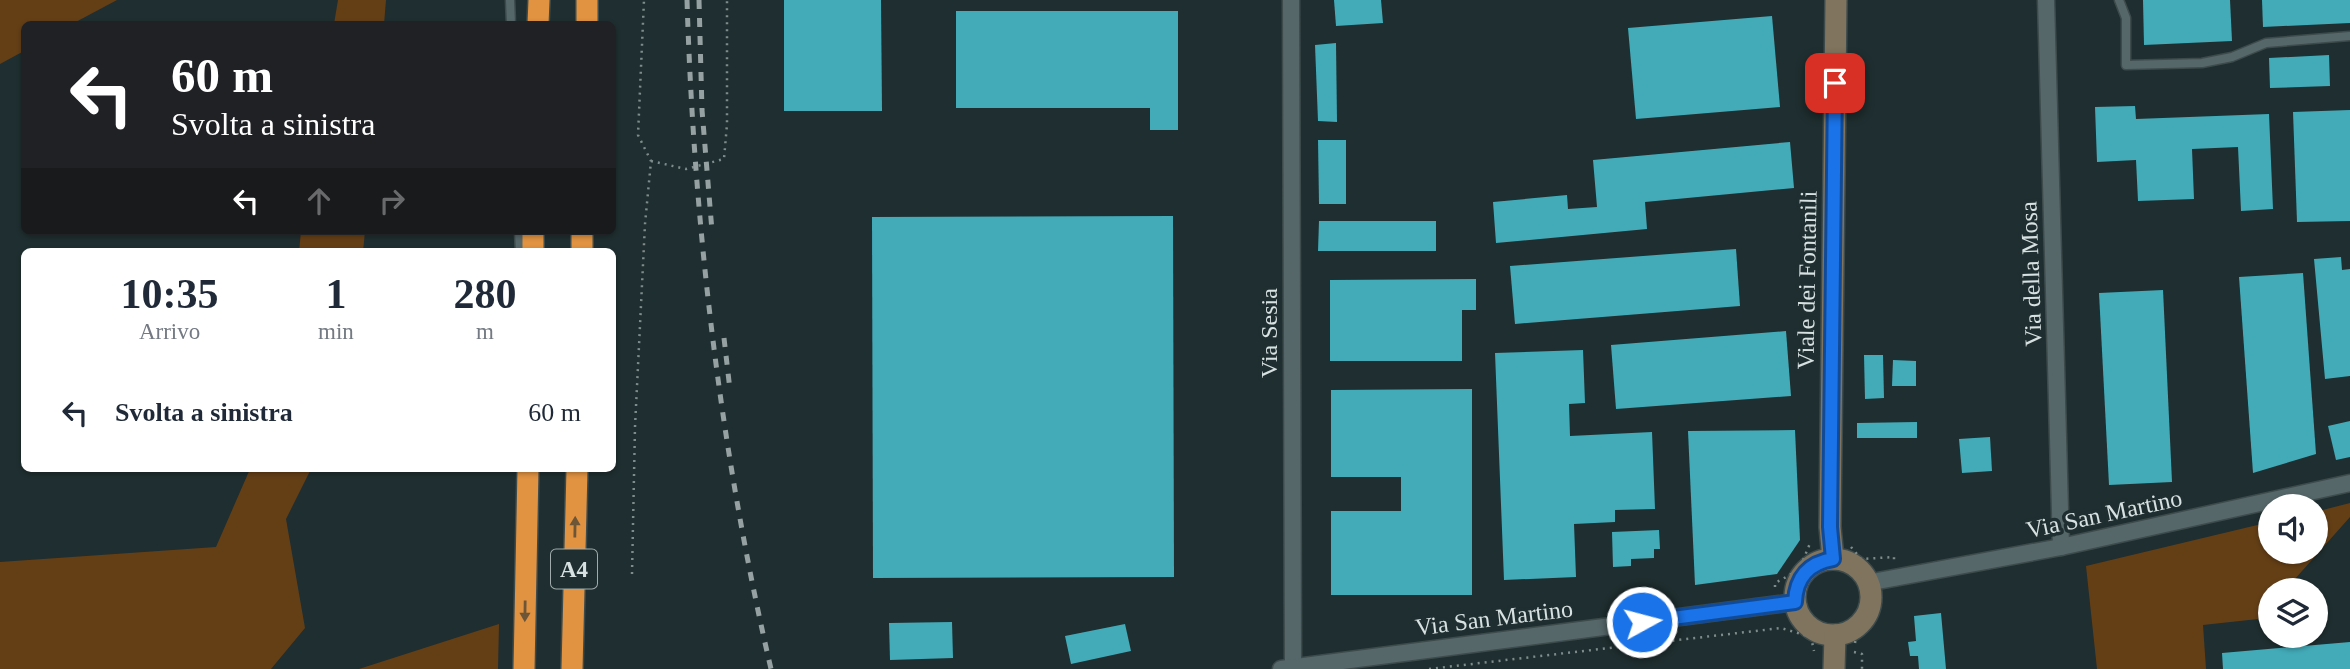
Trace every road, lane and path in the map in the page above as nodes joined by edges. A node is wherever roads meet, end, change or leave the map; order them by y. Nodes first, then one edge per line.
1 (510, 0) edge
2 (539, 0) edge
3 (587, 0) edge
4 (644, 0) edge
5 (727, 0) edge
6 (1291, 0) edge
7 (1836, 0) edge
8 (2046, 0) edge
9 (2119, 0) edge
10 (511, 21) edge
11 (538, 21) edge
12 (587, 21) edge
13 (2350, 36) edge
14 (650, 161) junction
15 (528, 472) edge
16 (577, 472) edge
17 (2350, 483) edge
18 (1851, 537) dead end
19 (1811, 542) dead end
20 (2061, 547) junction
21 (1833, 559) junction
22 (632, 573) dead end
23 (1895, 577) junction
24 (1867, 583) junction
25 (1786, 604) junction
26 (1835, 635) junction
27 (1854, 652) dead end
28 (1287, 668) edge
29 (524, 669) edge
30 (572, 669) edge
31 (1429, 669) edge
32 (1834, 669) edge
33 (1862, 669) edge

1 - 10 lane
2 - 11 highway
3 - 12 highway
4 - 14 path
5 - 14 path
6 - 28 street, Via Sesia
7 - 21 main road, Viale dei Fontanili
8 - 20 street, Via della Mosa
9 - 13 lane
14 - 22 path
15 -> 29 highway, A4
30 -> 16 highway, A4
17 - 20 street, Via San Martino
18 - 23 path
19 - 25 path
20 - 23 street, Via San Martino
21 - 24 main road
21 - 25 main road
23 - 24 street, Via San Martino
24 - 26 main road
25 - 26 main road
25 - 28 street, Via San Martino
25 - 31 path
26 - 32 main road
27 - 33 path

